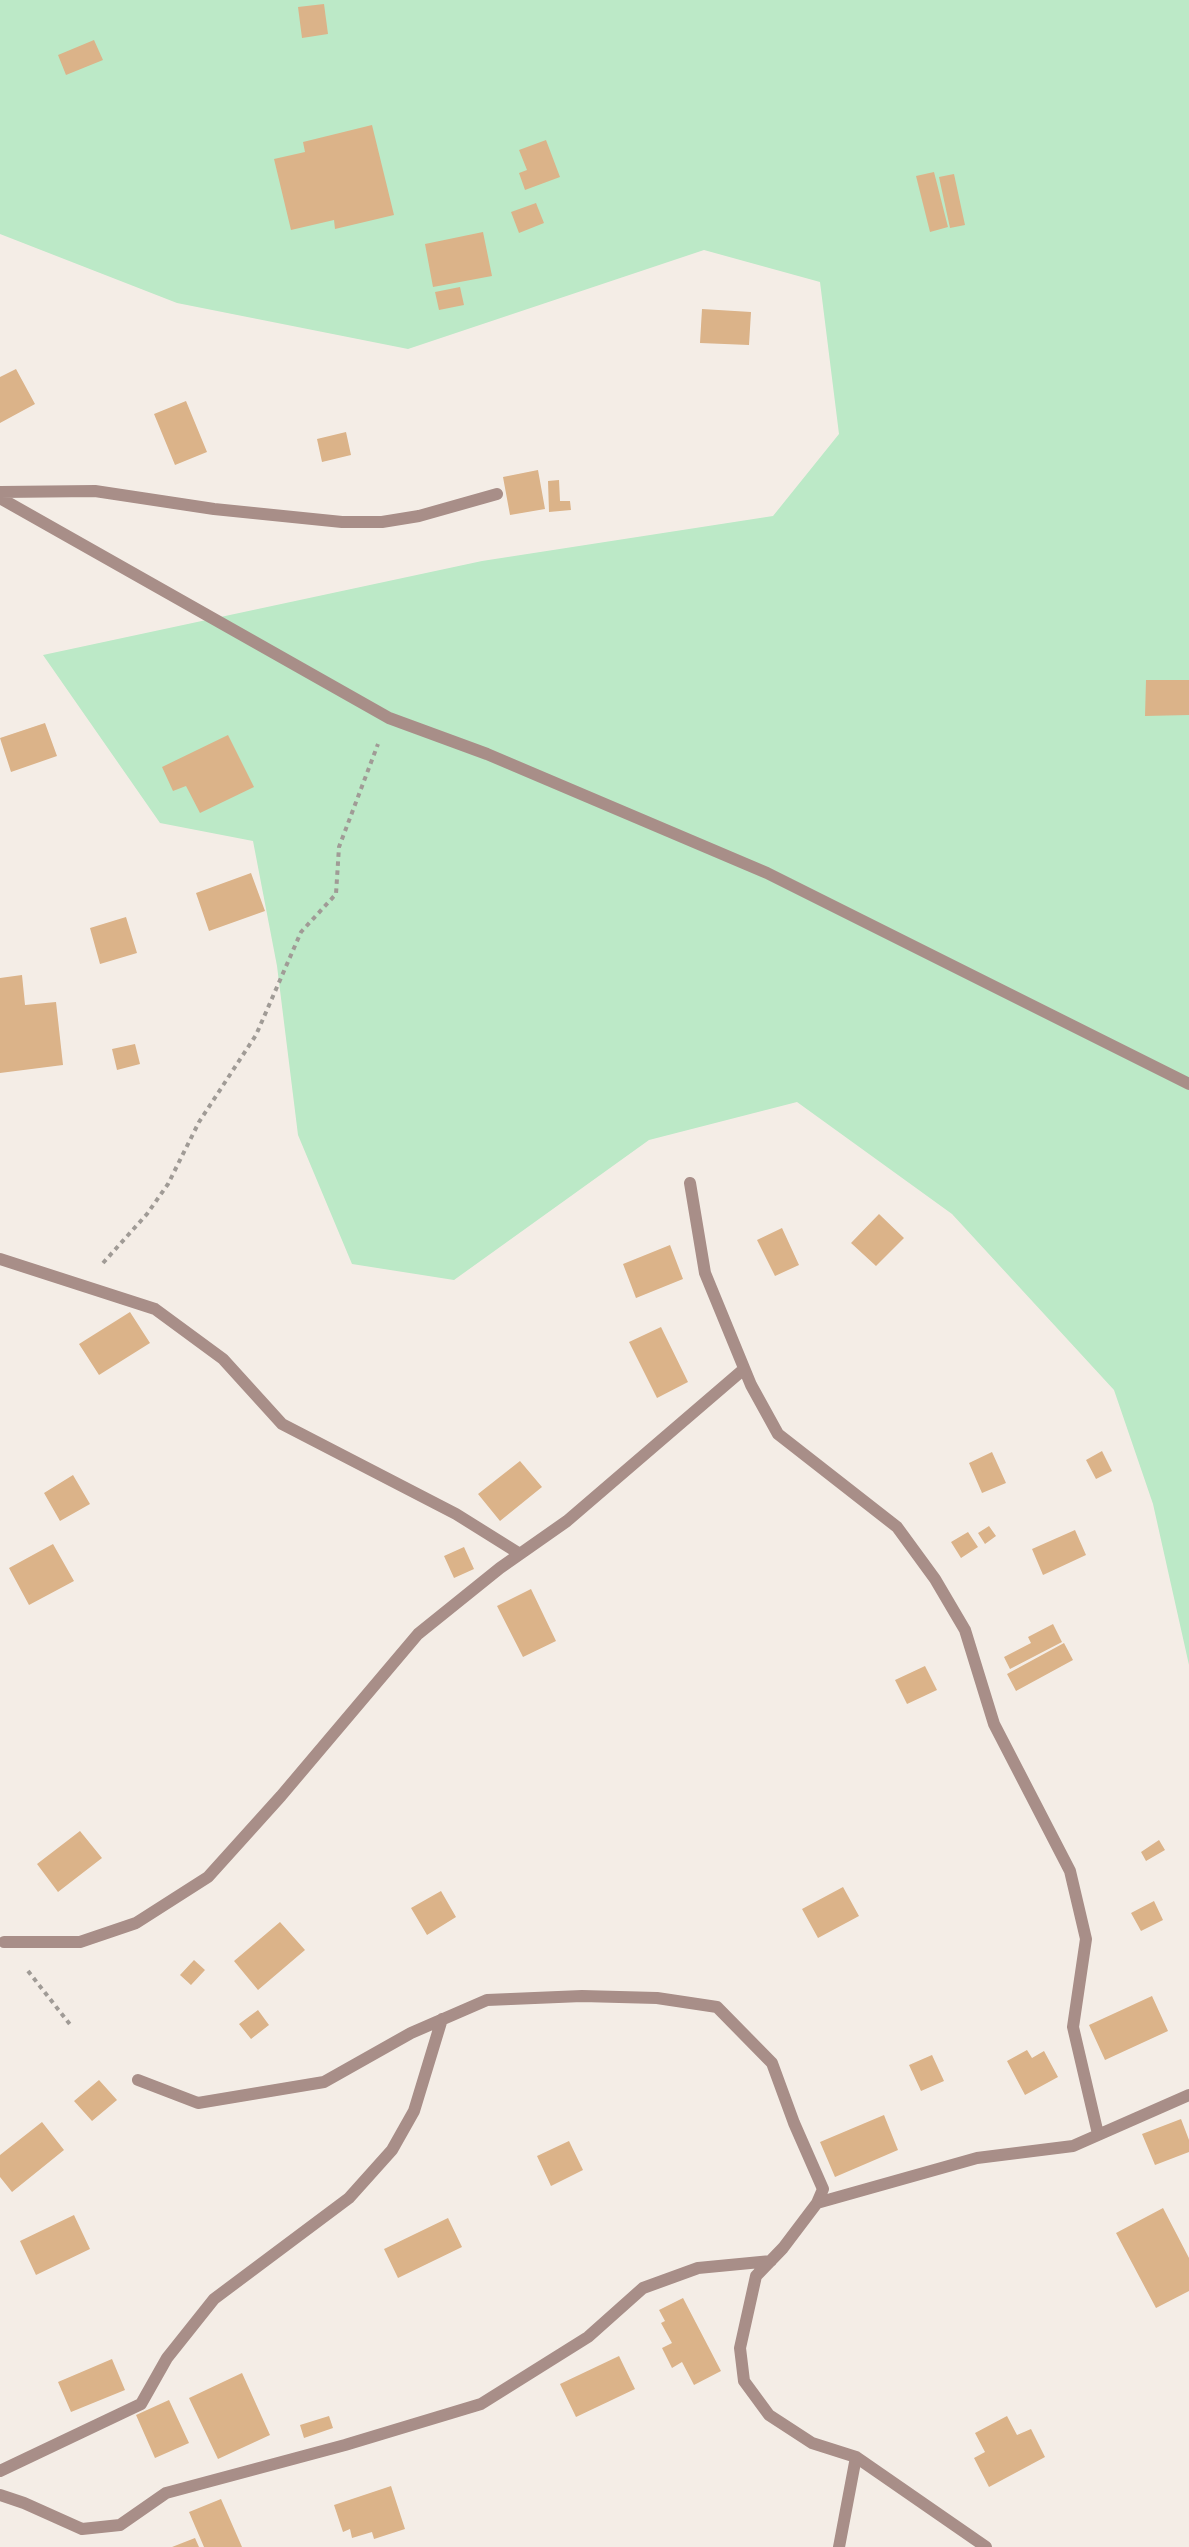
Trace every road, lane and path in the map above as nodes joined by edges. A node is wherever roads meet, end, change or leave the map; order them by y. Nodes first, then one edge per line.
1 (0, 492) edge
2 (497, 494) dead end
3 (0, 498) edge
4 (389, 718) junction
5 (1189, 1084) edge
6 (690, 1183) dead end
7 (0, 1259) edge
8 (83, 1287) junction
9 (744, 1369) junction
10 (520, 1554) junction
11 (4, 1942) joint
12 (442, 2019) junction
13 (72, 2027) dead end
14 (138, 2080) dead end
15 (1189, 2095) edge
16 (1098, 2134) junction
17 (817, 2203) junction
18 (771, 2261) junction
19 (856, 2457) junction
20 (0, 2471) edge
21 (0, 2495) edge
22 (839, 2547) edge
23 (986, 2547) edge

1 - 2 street
3 - 4 street
4 - 5 street
4 - 8 path
6 - 9 street
7 - 8 street
8 - 10 street
9 - 10 street
9 - 16 street
10 - 11 street
11 - 13 path
12 - 14 street
12 - 17 street
12 - 20 street
15 - 16 street
16 - 17 street
17 - 18 street
18 - 19 street
18 - 21 street
19 - 22 street
19 - 23 street

